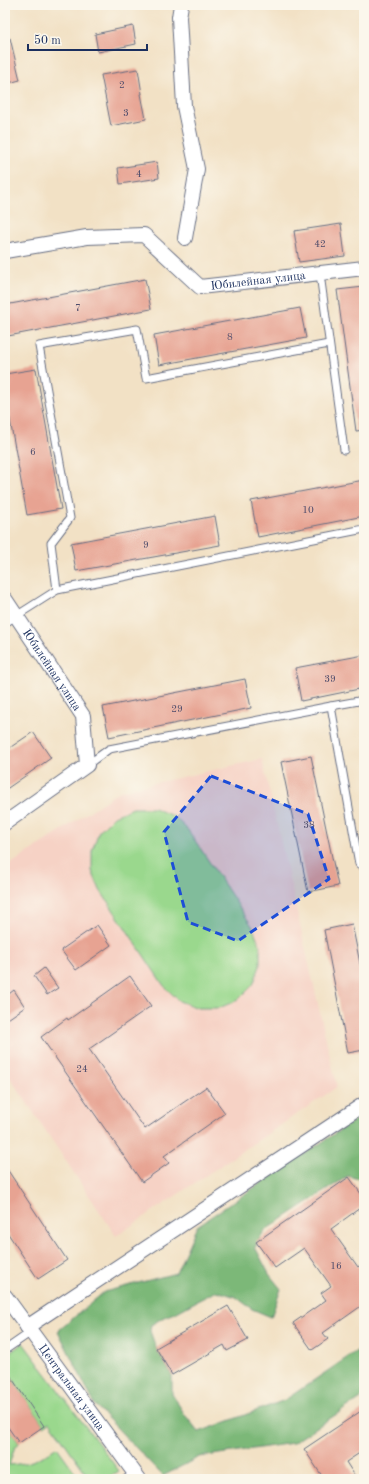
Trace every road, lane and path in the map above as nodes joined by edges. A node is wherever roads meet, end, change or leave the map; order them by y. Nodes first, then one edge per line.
1 (181, 5) edge
2 (185, 238) dead end
3 (5, 251) edge
4 (364, 268) edge
5 (320, 274) junction
6 (329, 344) junction
7 (344, 450) dead end
8 (364, 529) edge
9 (58, 590) junction
10 (5, 599) edge
11 (10, 619) edge
12 (364, 700) edge
13 (331, 706) junction
14 (87, 765) junction
15 (5, 823) edge
16 (364, 867) edge
17 (364, 1104) edge
18 (5, 1296) edge
19 (29, 1330) junction
20 (5, 1350) edge
21 (133, 1477) edge

1 - 2 street
3 - 5 street, Юбилейная улица
4 - 5 street, Юбилейная улица
5 - 6 lane
6 - 7 lane
6 - 9 lane
8 - 9 lane
9 - 11 lane
10 - 11 street, Юбилейная улица
11 - 14 street, Юбилейная улица
12 - 13 lane
13 - 14 lane
13 - 16 lane
14 - 15 street
17 - 19 street
18 - 19 street, Центральная улица
19 - 20 lane
19 - 21 street, Центральная улица

